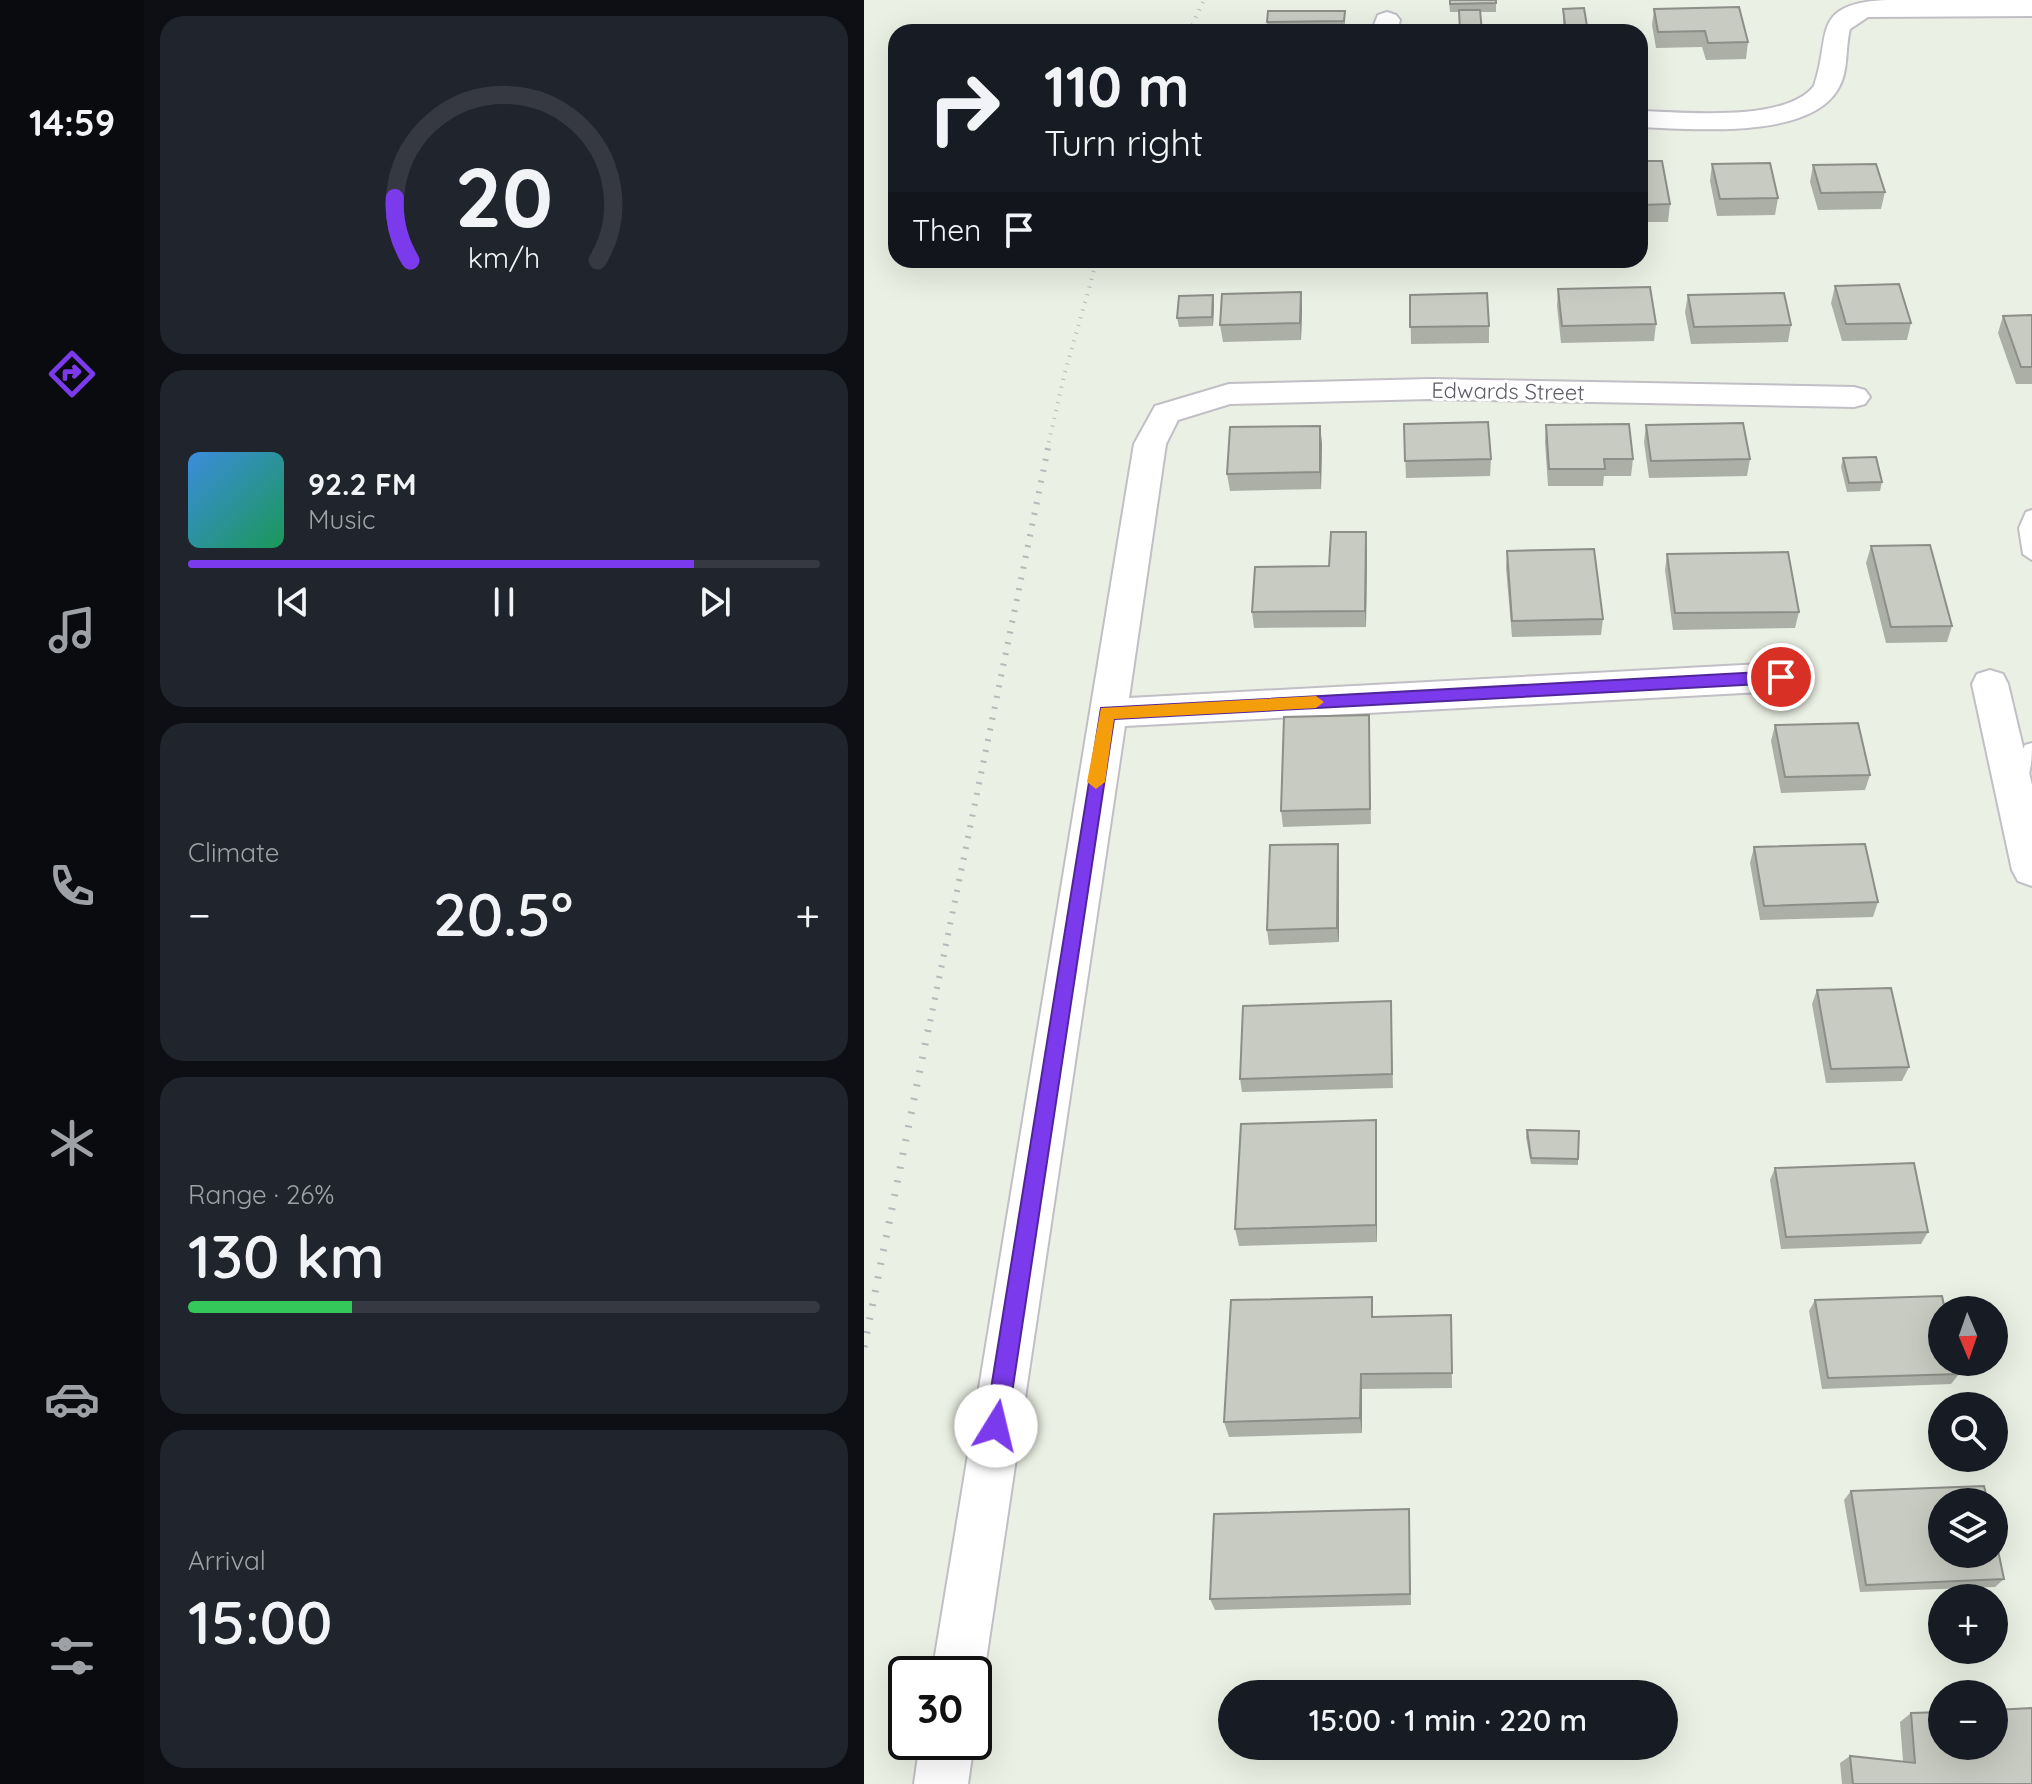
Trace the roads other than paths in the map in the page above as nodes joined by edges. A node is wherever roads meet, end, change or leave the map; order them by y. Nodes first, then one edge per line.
1 (2032, 8) edge
2 (1648, 119) edge
3 (1854, 397) dead end
4 (2032, 516) edge
5 (2032, 554) edge
6 (1781, 677) dead end
7 (1990, 684) dead end
8 (1107, 713) junction
9 (2032, 750) edge
10 (2014, 788) junction
11 (2032, 870) edge
12 (961, 1656) edge
13 (944, 1760) edge
14 (941, 1784) edge

1 - 2 street
3 - 8 street, Edwards Street
4 - 5 lane
6 - 8 street
7 - 10 street
8 - 12 street
9 - 10 lane
10 - 11 street
13 - 14 street

